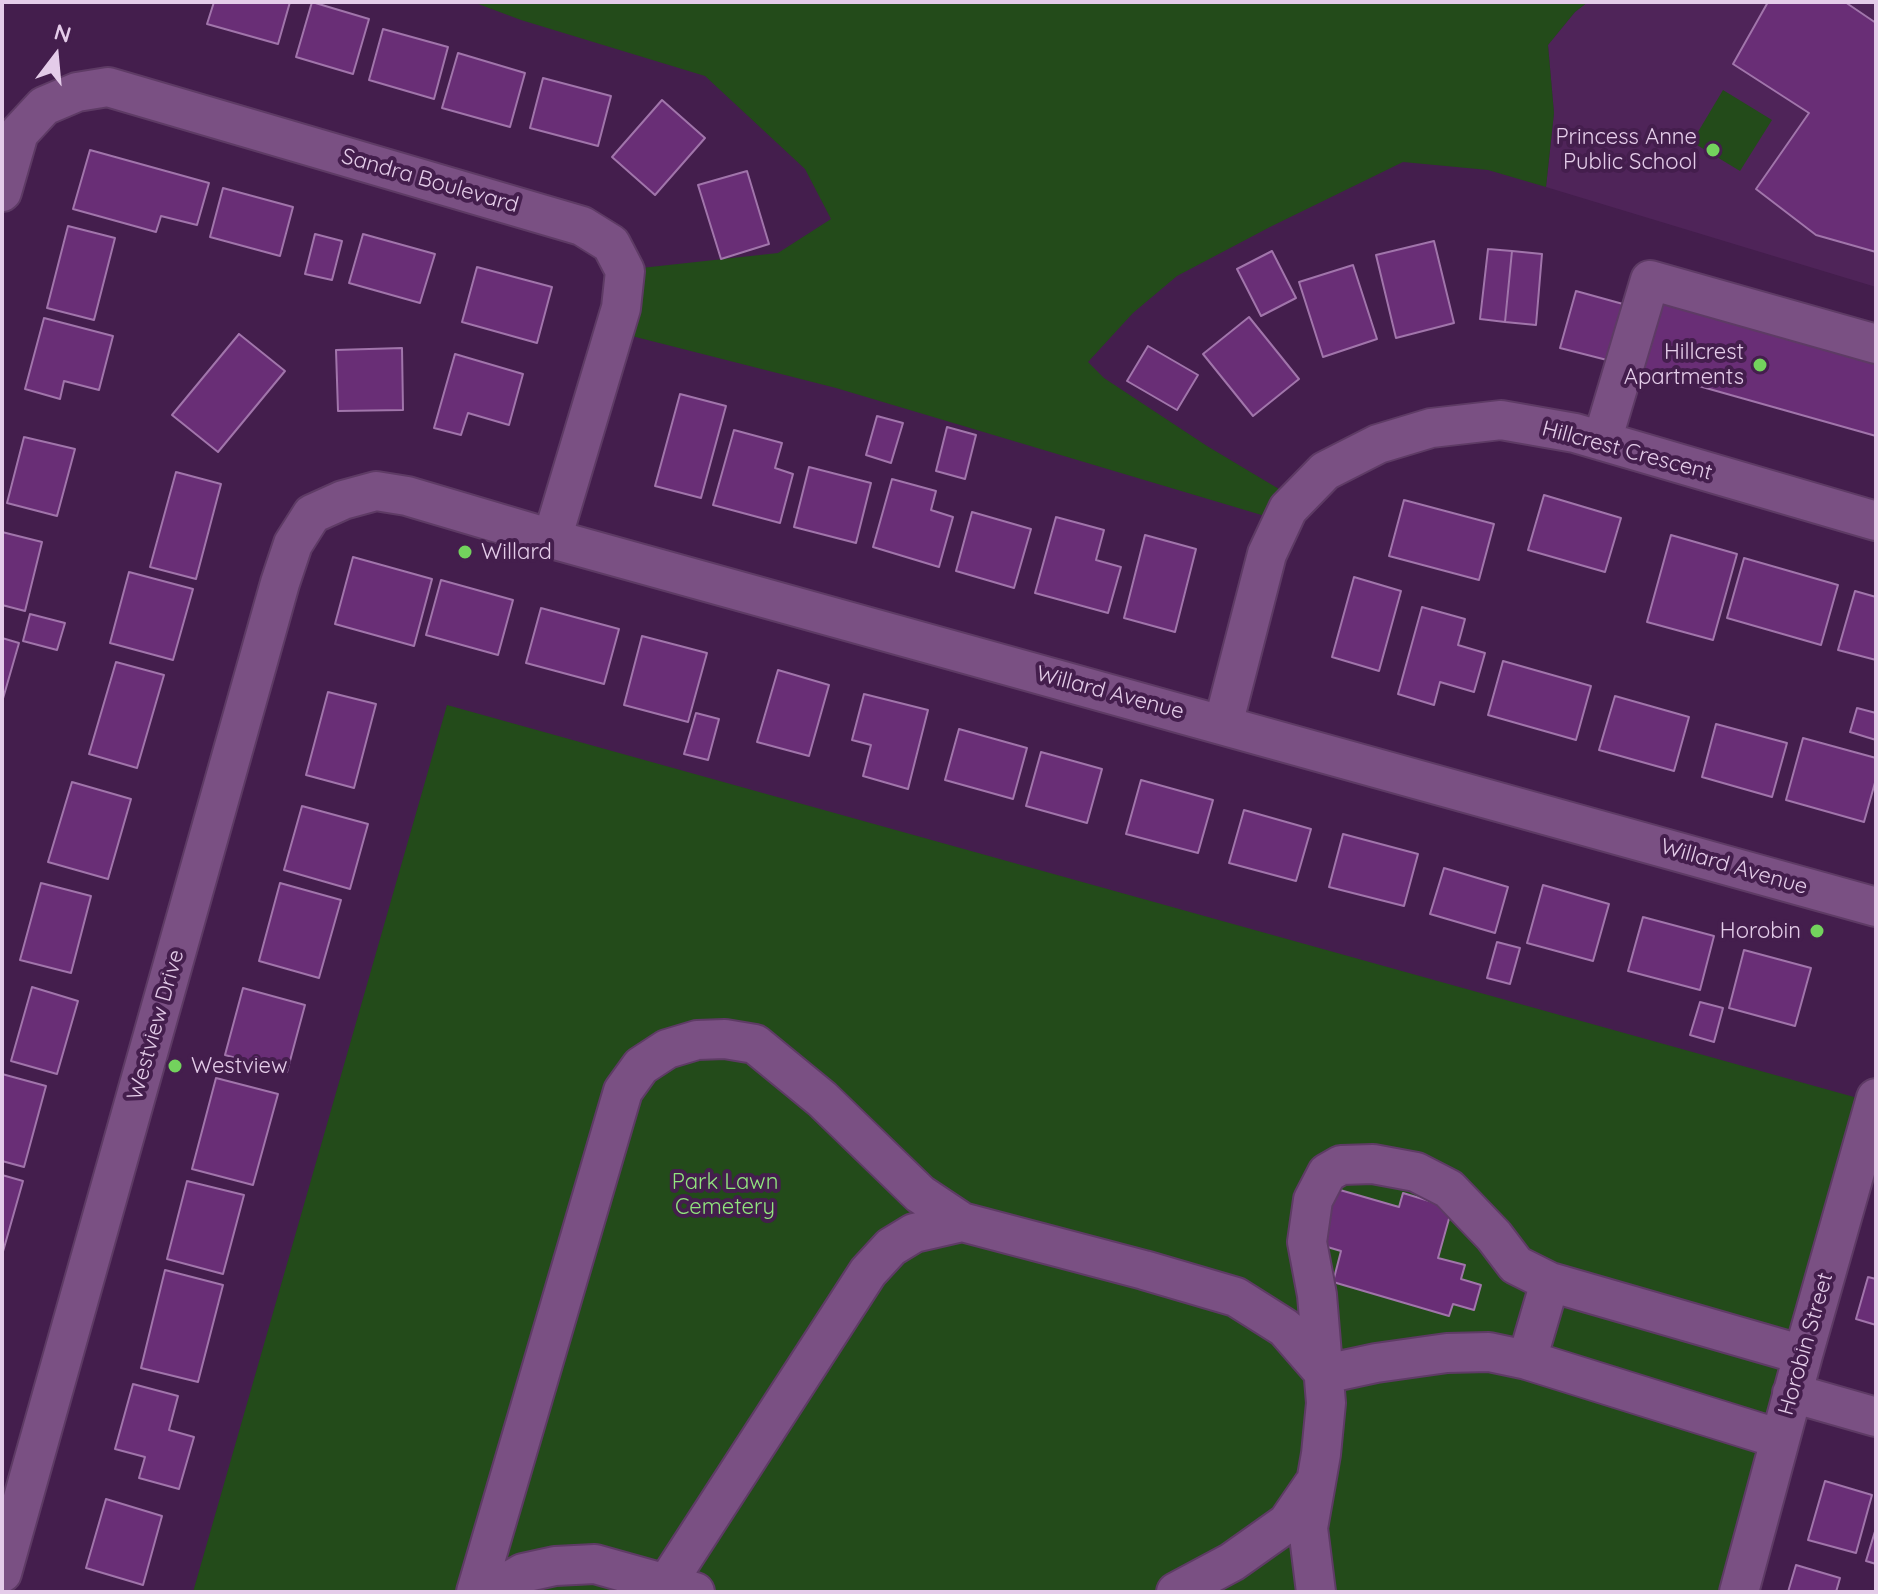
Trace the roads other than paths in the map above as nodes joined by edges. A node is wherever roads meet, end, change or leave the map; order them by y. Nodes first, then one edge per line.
1 (2, 192) edge
2 (1876, 344) edge
3 (1602, 441) junction
4 (343, 500) joint
5 (1876, 521) edge
6 (552, 539) junction
7 (1223, 725) junction
8 (1876, 907) edge
9 (1876, 1098) edge
10 (962, 1222) junction
11 (1550, 1282) junction
12 (1803, 1355) junction
13 (1527, 1360) junction
14 (1325, 1374) junction
15 (1792, 1393) junction
16 (1876, 1417) edge
17 (1780, 1439) junction
18 (1317, 1480) junction
19 (2, 1573) edge
20 (681, 1588) edge
21 (476, 1592) edge
22 (490, 1592) edge
23 (1176, 1592) edge
24 (1316, 1592) edge
25 (1739, 1592) edge

1 - 6 street, Sandra Boulevard
2 - 3 street
3 - 5 street, Hillcrest Crescent
3 - 7 street, Hillcrest Crescent
4 - 6 street, Willard Avenue
4 - 19 street, Westview Drive
6 - 7 street, Willard Avenue
7 - 8 street, Willard Avenue
9 - 12 street, Horobin Street
10 - 14 street
10 - 20 street
10 - 21 street
11 - 12 street
11 - 13 street
11 - 14 street
12 - 15 street, Horobin Street
13 - 14 street
13 - 17 street
14 - 18 street
15 - 16 street
15 - 17 street, Horobin Street
17 - 25 street, Horobin Street
18 - 23 street
18 - 24 street
20 - 22 street

